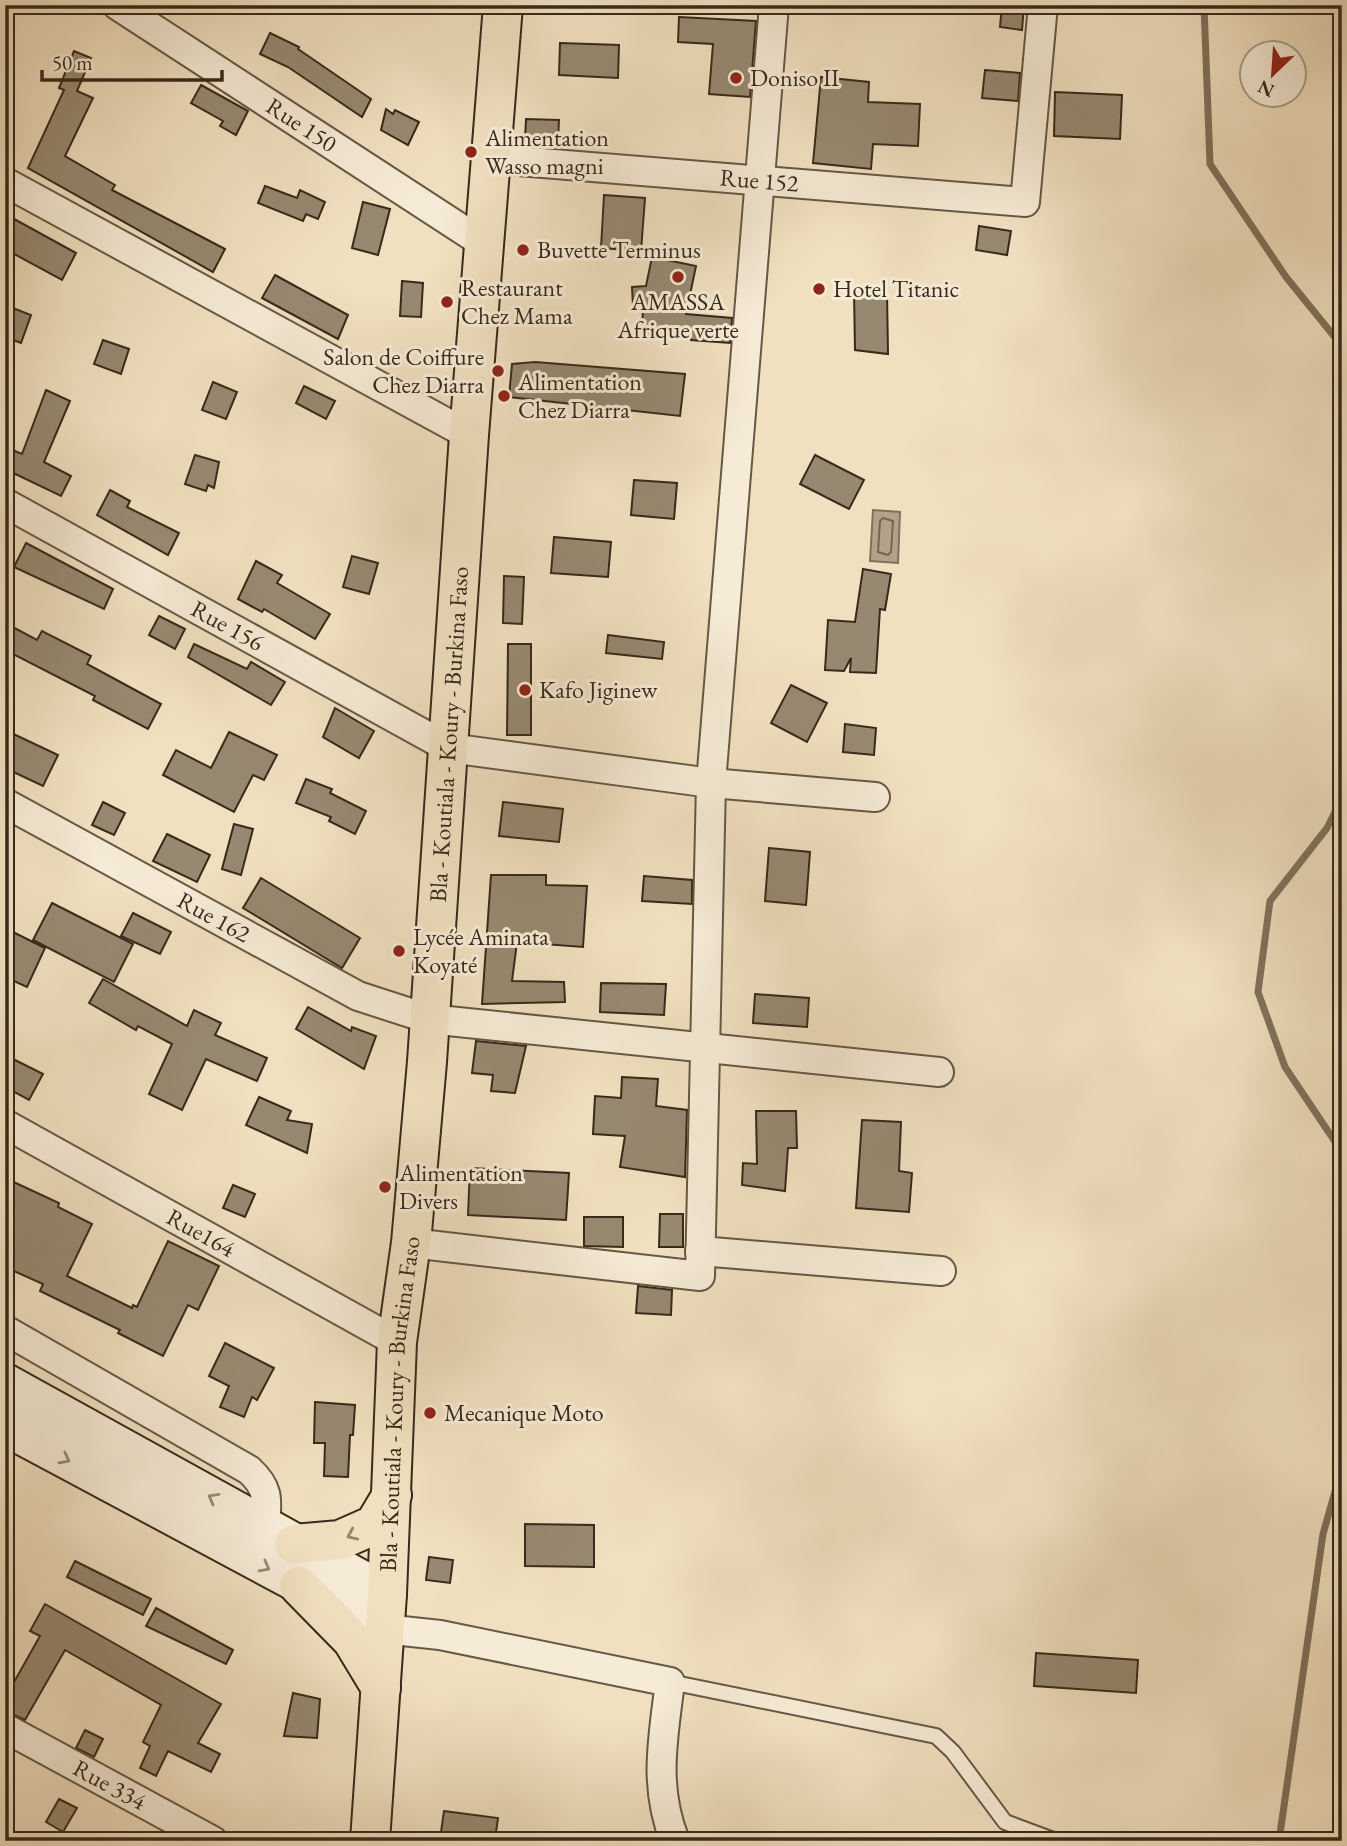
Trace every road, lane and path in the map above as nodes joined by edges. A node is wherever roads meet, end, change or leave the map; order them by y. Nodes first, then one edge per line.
1 (117, 5) edge
2 (503, 5) edge
3 (775, 5) edge
4 (1042, 5) edge
5 (492, 159) junction
6 (760, 181) junction
7 (5, 182) edge
8 (486, 245) junction
9 (469, 435) junction
10 (5, 503) edge
11 (449, 748) junction
12 (711, 783) junction
13 (875, 797) dead end
14 (5, 803) edge
15 (429, 1019) junction
16 (705, 1048) junction
17 (939, 1072) dead end
18 (5, 1124) edge
19 (411, 1243) junction
20 (700, 1251) junction
21 (941, 1271) dead end
22 (5, 1330) edge
23 (397, 1342) junction
24 (5, 1383) edge
25 (5, 1426) edge
26 (392, 1495) junction
27 (279, 1536) junction
28 (299, 1586) junction
29 (385, 1612) junction
30 (670, 1682) junction
31 (381, 1688) junction
32 (5, 1728) edge
33 (213, 1841) edge
34 (370, 1841) edge
35 (675, 1841) edge
36 (1056, 1841) edge

1 - 8 street, Rue 150
2 - 5 main road, Bla - Koutiala - Koury - Burkina Faso
3 - 6 street
4 - 6 street, Rue 152
5 - 6 street, Rue 152
5 - 8 main road, Bla - Koutiala - Koury - Burkina Faso
6 - 12 street
7 - 9 street
8 - 9 main road, Bla - Koutiala - Koury - Burkina Faso
9 - 11 main road, Bla - Koutiala - Koury - Burkina Faso
10 - 11 street, Rue 156
11 - 12 street
11 - 15 main road, Bla - Koutiala - Koury - Burkina Faso
12 - 13 street
12 - 16 street
14 - 15 street, Rue 162
15 - 16 street, Rue 162
15 - 19 main road, Bla - Koutiala - Koury - Burkina Faso
16 - 17 street, Rue 162
16 - 20 street
18 - 23 street, Rue164
19 - 20 street
19 - 23 main road, Bla - Koutiala - Koury - Burkina Faso
20 - 21 street
22 - 27 street
23 - 26 main road, Bla - Koutiala - Koury - Burkina Faso
27 -> 24 main road
25 -> 28 main road
26 -> 27 main road
26 - 29 main road, Bla - Koutiala - Koury - Burkina Faso
27 - 29 main road
28 - 29 main road
28 - 31 main road
29 - 30 street
29 - 31 main road, Bla - Koutiala - Koury - Burkina Faso
30 - 35 street
30 - 36 lane
31 - 34 main road, Bla - Koutiala - Koury - Burkina Faso
32 - 33 street, Rue 334

